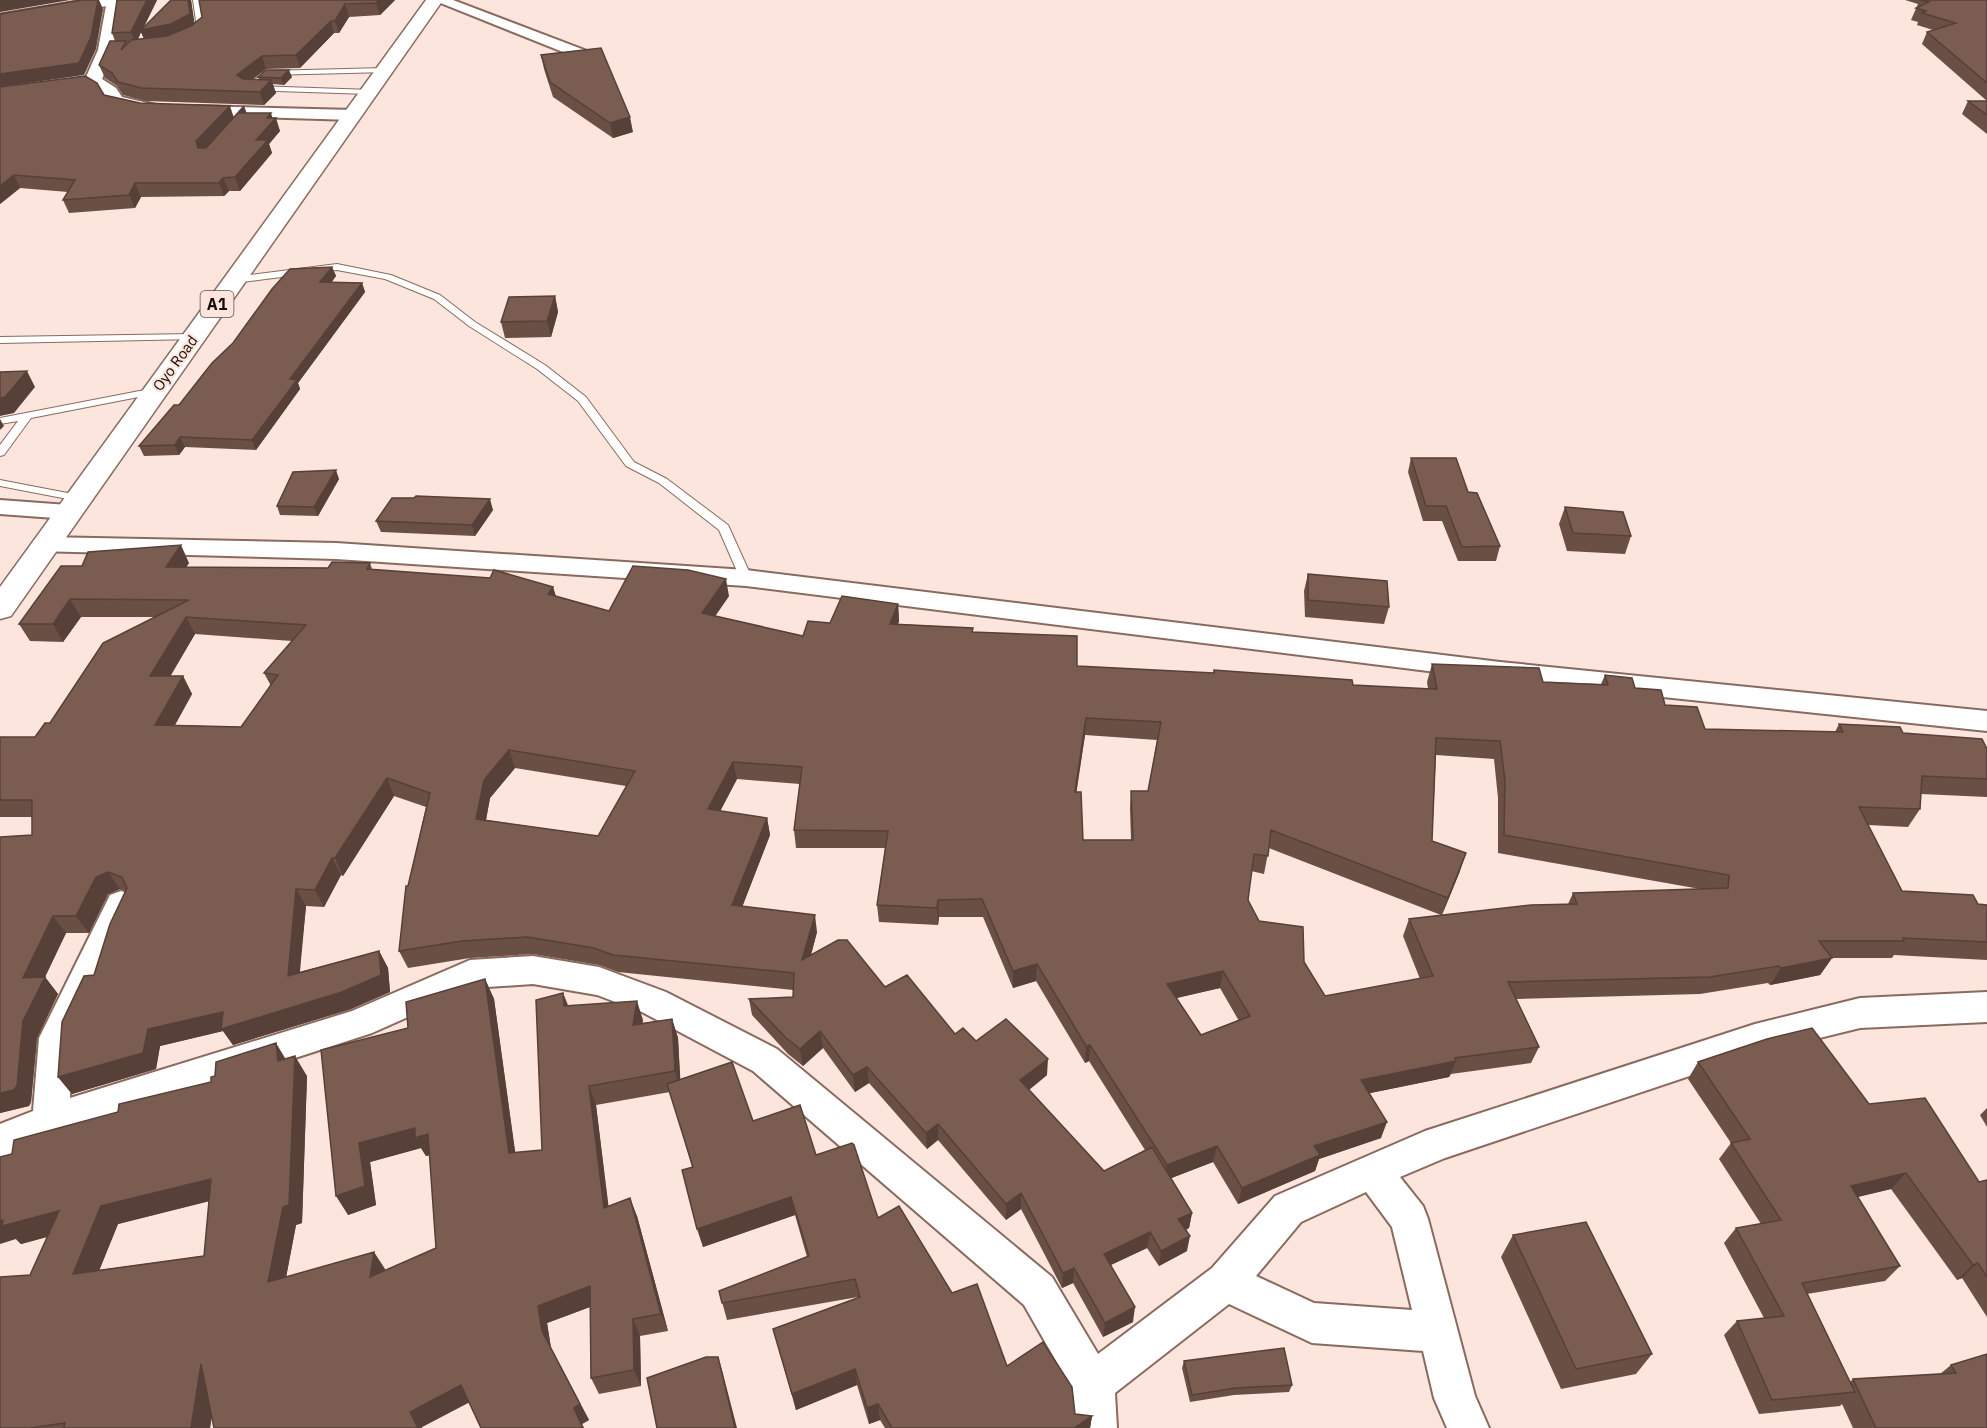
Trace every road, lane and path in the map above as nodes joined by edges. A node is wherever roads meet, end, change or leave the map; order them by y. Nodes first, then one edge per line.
1 (113, 0) edge
2 (196, 0) edge
3 (435, 0) edge
4 (440, 0) edge
5 (0, 19) edge
6 (183, 40) edge
7 (589, 57) edge
8 (344, 70) junction
9 (385, 70) junction
10 (307, 71) junction
11 (93, 80) junction
12 (70, 85) edge
13 (290, 90) junction
14 (326, 92) junction
15 (369, 92) junction
16 (353, 115) junction
17 (234, 280) junction
18 (193, 338) junction
19 (0, 340) edge
20 (155, 391) junction
21 (28, 416) junction
22 (0, 421) edge
23 (0, 453) edge
24 (0, 483) edge
25 (73, 505) junction
26 (0, 507) edge
27 (45, 545) junction
28 (746, 578) junction
29 (0, 609) edge
30 (1987, 721) edge
31 (121, 904) edge
32 (1987, 1007) edge
33 (50, 1122) junction
34 (0, 1141) edge
35 (1372, 1171) junction
36 (1226, 1282) junction
37 (1437, 1332) junction
38 (1093, 1384) junction
39 (1096, 1428) edge
40 (1468, 1428) edge

1 - 5 main road
1 - 11 street
2 - 6 lane
3 - 9 main road, Oyo Road / A1
4 - 7 street
8 - 9 lane
8 - 10 lane
8 - 14 lane
9 - 15 main road, Oyo Road / A1
10 - 13 lane
10 - 13 lane
11 - 12 street
11 - 16 street
13 - 14 lane
14 - 15 lane
15 - 16 main road, Oyo Road / A1
16 - 17 main road, Oyo Road / A1
17 - 18 main road, Oyo Road / A1
17 - 28 lane
18 - 19 lane
18 - 20 main road, Oyo Road / A1
20 - 21 lane
20 - 25 main road, Oyo Road / A1
21 - 22 lane
21 - 23 lane
24 - 25 lane
25 - 26 street
25 - 27 main road, Oyo Road / A1
27 - 28 street
27 - 29 main road, Oyo Road / A1
28 - 30 street
31 - 33 street
32 - 35 street
33 - 34 street
33 - 38 street
35 - 36 street
35 - 37 street
36 - 37 street
36 - 38 street
37 - 40 street
38 - 39 street

